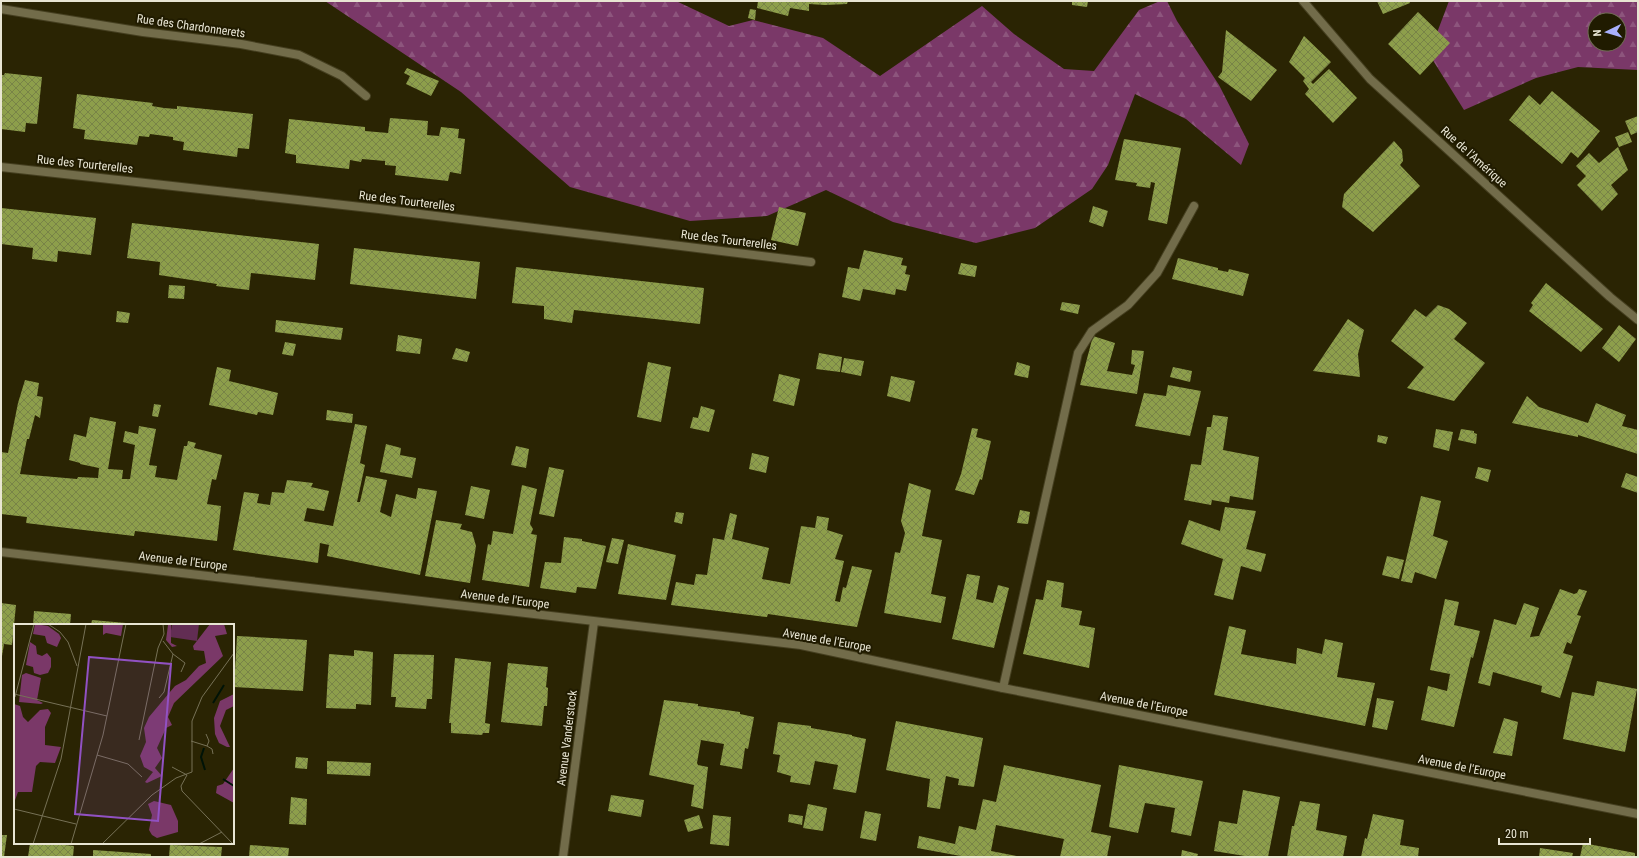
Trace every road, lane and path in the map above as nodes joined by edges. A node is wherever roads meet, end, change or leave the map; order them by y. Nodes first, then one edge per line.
1 (1303, 1) edge
2 (1, 9) edge
3 (366, 96) dead end
4 (1, 167) edge
5 (1194, 206) dead end
6 (810, 262) dead end
7 (1638, 320) edge
8 (1, 552) edge
9 (594, 622) junction
10 (1003, 688) junction
11 (1638, 814) edge
12 (563, 857) edge

1 - 7 street, Rue de l'Amérique
2 - 3 street, Rue des Chardonnerets
4 - 6 street, Rue des Tourterelles
5 - 10 street
8 - 9 street, Avenue de l'Europe
9 - 10 street, Avenue de l'Europe
9 - 12 street, Avenue Vanderstock
10 - 11 street, Avenue de l'Europe

